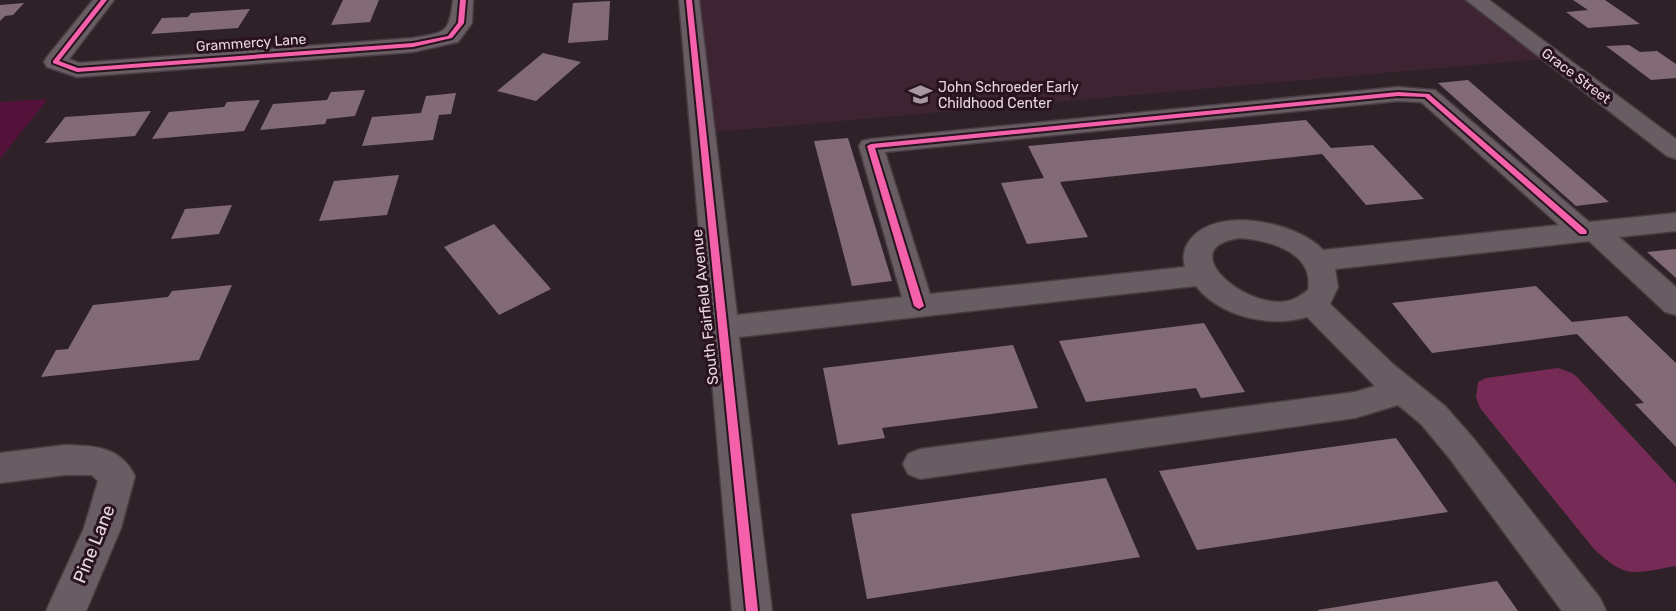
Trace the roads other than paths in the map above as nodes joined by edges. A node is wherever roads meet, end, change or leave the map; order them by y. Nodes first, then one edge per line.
1 (104, 0) edge
2 (463, 0) edge
3 (688, 0) edge
4 (1476, 0) edge
5 (1676, 152) edge
6 (1676, 222) edge
7 (1589, 232) junction
8 (1316, 261) junction
9 (1203, 275) junction
10 (1312, 304) junction
11 (1676, 304) edge
12 (919, 306) junction
13 (722, 328) junction
14 (1403, 390) junction
15 (920, 464) dead end
16 (0, 468) edge
17 (66, 611) edge
18 (752, 611) edge
19 (1586, 611) edge

1 - 2 street, Grammercy Lane
3 - 13 street, South Fairfield Avenue
4 - 5 street, Grace Street
6 - 7 street
7 - 8 street
7 - 11 street
7 - 12 street
8 - 9 street
8 - 10 street
9 - 10 street
9 - 12 street
10 - 14 street
12 - 13 street
13 - 18 street, South Fairfield Avenue
14 - 15 street
14 - 19 street
16 - 17 street, Pine Lane

